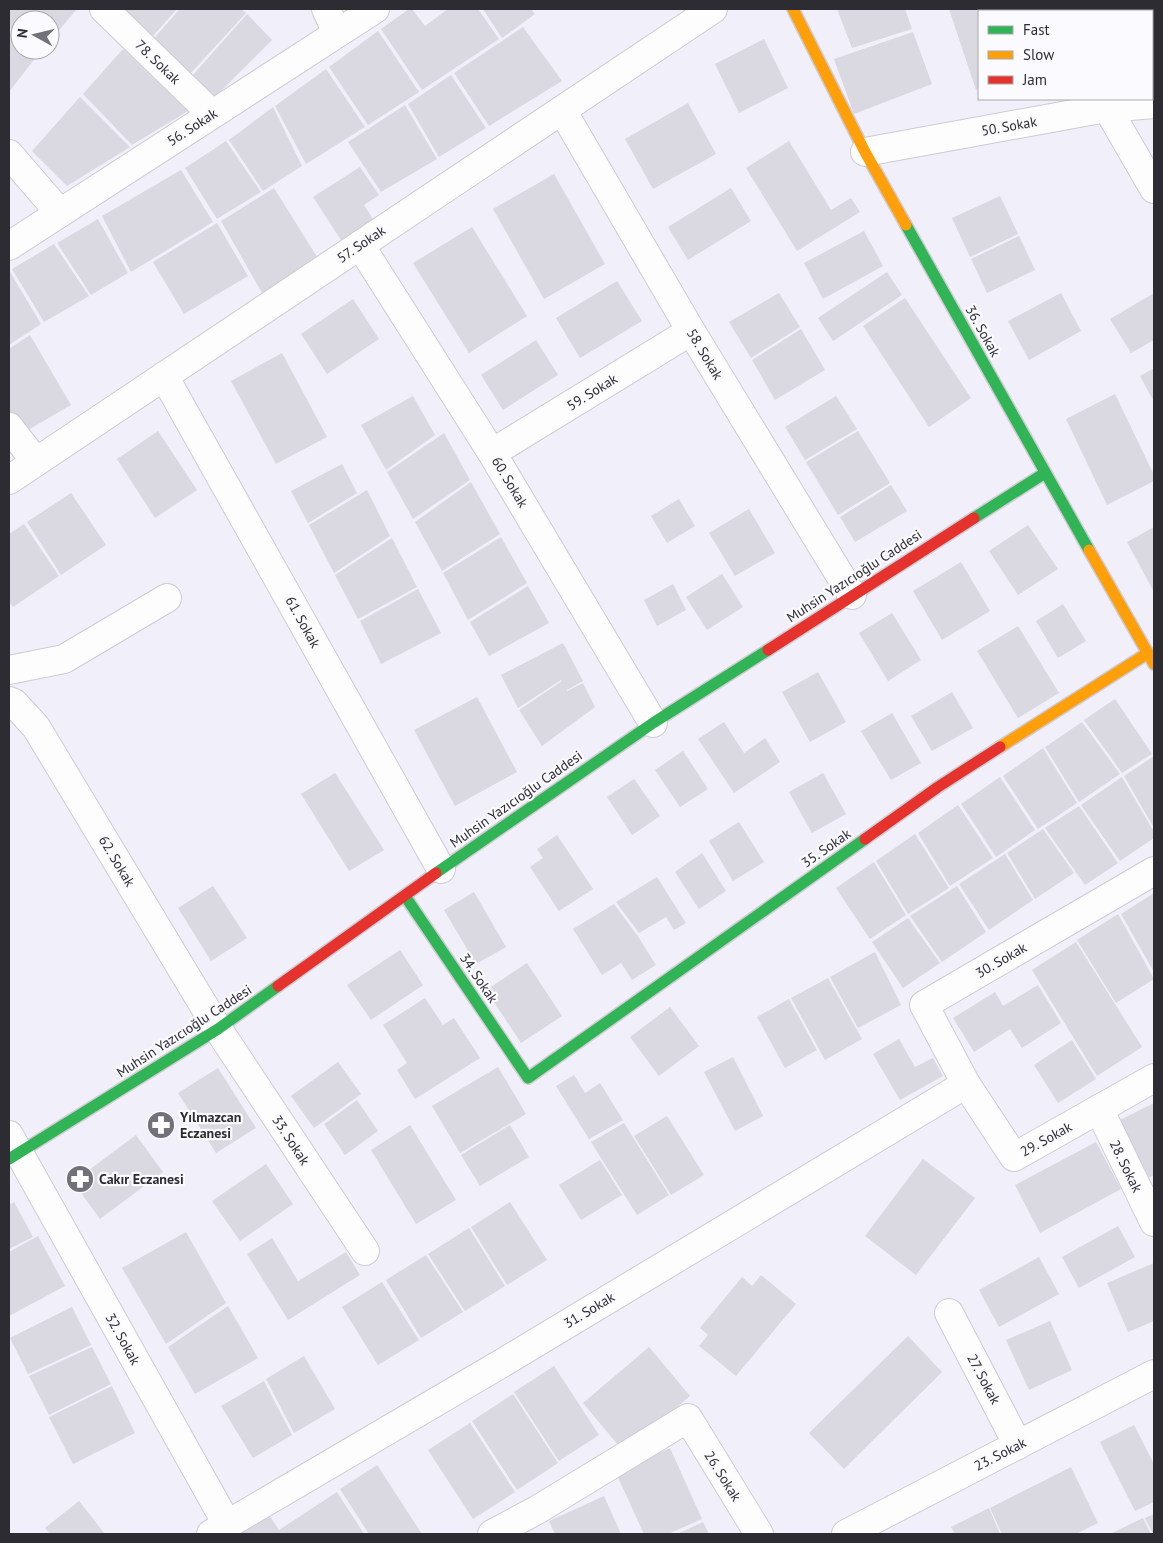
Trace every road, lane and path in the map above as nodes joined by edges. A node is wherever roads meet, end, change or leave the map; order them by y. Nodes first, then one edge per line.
1 (104, 9) edge
2 (326, 9) edge
3 (375, 9) edge
4 (713, 9) edge
5 (792, 9) edge
6 (337, 34) junction
7 (1104, 103) edge
8 (1154, 104) edge
9 (562, 110) junction
10 (212, 114) junction
11 (865, 152) junction
12 (9, 154) edge
13 (1154, 189) edge
14 (60, 213) junction
15 (360, 245) junction
16 (9, 246) edge
17 (691, 331) junction
18 (164, 376) junction
19 (9, 427) edge
20 (492, 453) junction
21 (36, 462) junction
22 (1045, 473) junction
23 (9, 480) edge
24 (852, 595) junction
25 (167, 598) dead end
26 (1148, 654) junction
27 (1154, 664) edge
28 (9, 670) edge
29 (9, 701) edge
30 (653, 722) junction
31 (441, 869) junction
32 (1154, 871) edge
33 (405, 896) junction
34 (218, 1029) junction
35 (528, 1078) joint
36 (1154, 1078) edge
37 (966, 1084) junction
38 (1099, 1109) junction
39 (12, 1149) edge
40 (1154, 1222) edge
41 (365, 1251) dead end
42 (949, 1313) dead end
43 (1154, 1374) edge
44 (1018, 1445) junction
45 (219, 1529) edge
46 (508, 1530) edge
47 (759, 1534) edge
48 (846, 1534) edge

1 - 10 street, 78. Sokak
2 - 6 street
3 - 6 street, 56. Sokak
4 - 9 street, 57. Sokak
5 - 11 main road, 36. Sokak
6 - 10 street, 56. Sokak
7 - 8 street, 50. Sokak
7 - 11 street, 50. Sokak
7 - 13 street
9 - 15 street, 57. Sokak
9 - 17 street, 58. Sokak
10 - 14 street, 56. Sokak
11 - 22 main road, 36. Sokak
12 - 14 street
14 - 16 street, 56. Sokak
15 - 18 street, 57. Sokak
15 - 20 street, 60. Sokak
17 - 20 street, 59. Sokak
17 - 24 street, 58. Sokak
18 - 21 street, 57. Sokak
18 - 31 street, 61. Sokak
19 - 21 street
20 - 30 street, 60. Sokak
21 - 23 street, 57. Sokak
22 - 24 main road, Muhsin Yazıcıoğlu Caddesi
22 - 26 main road, 36. Sokak
24 - 30 main road, Muhsin Yazıcıoğlu Caddesi
25 - 28 street
26 - 27 main road, 36. Sokak
26 - 35 main road, 35. Sokak
29 - 34 street, 62. Sokak
30 - 31 main road, Muhsin Yazıcıoğlu Caddesi
31 - 33 main road, Muhsin Yazıcıoğlu Caddesi
32 - 37 street, 30. Sokak
33 - 34 main road, Muhsin Yazıcıoğlu Caddesi
33 - 35 main road, 34. Sokak
34 - 39 main road, Muhsin Yazıcıoğlu Caddesi
34 - 41 street, 33. Sokak
36 - 38 street, 29. Sokak
37 - 38 street, 29. Sokak
37 - 45 street, 31. Sokak
38 - 40 street, 28. Sokak
39 - 45 street, 32. Sokak
42 - 44 street, 27. Sokak
43 - 44 street, 23. Sokak
44 - 48 street, 23. Sokak
46 - 47 street, 26. Sokak

